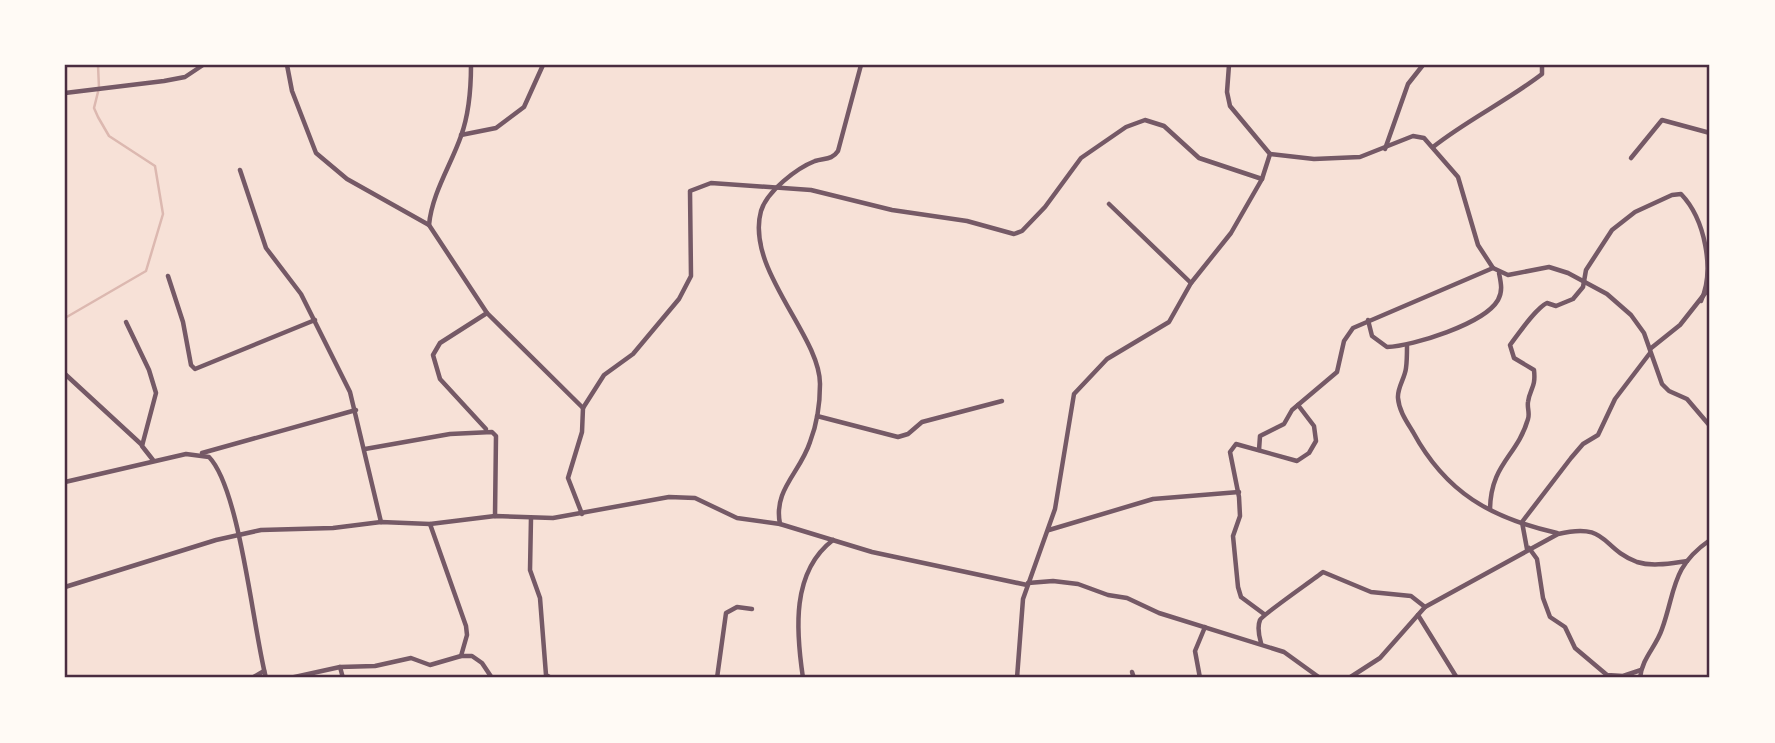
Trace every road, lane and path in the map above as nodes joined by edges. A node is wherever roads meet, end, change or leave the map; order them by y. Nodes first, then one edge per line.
1 (204, 65) edge
2 (287, 65) edge
3 (471, 65) edge
4 (543, 65) edge
5 (861, 65) edge
6 (1229, 65) edge
7 (1423, 65) edge
8 (1542, 65) edge
9 (65, 93) edge
10 (1710, 133) edge
11 (461, 135) junction
12 (1433, 147) junction
13 (1385, 149) junction
14 (1270, 154) junction
15 (1631, 158) dead end
16 (240, 170) dead end
17 (1262, 179) junction
18 (780, 186) junction
19 (1109, 204) dead end
20 (429, 225) junction
21 (1493, 268) junction
22 (1499, 273) junction
23 (168, 276) dead end
24 (1585, 282) junction
25 (1191, 283) junction
26 (1710, 288) edge
27 (1701, 301) junction
28 (487, 313) junction
29 (315, 320) junction
30 (1368, 320) junction
31 (126, 322) dead end
32 (1407, 346) junction
33 (1650, 351) junction
34 (65, 374) edge
35 (1002, 401) dead end
36 (1298, 405) junction
37 (583, 408) junction
38 (356, 410) junction
39 (817, 416) junction
40 (1710, 426) edge
41 (487, 430) junction
42 (142, 446) junction
43 (365, 449) junction
44 (1259, 450) junction
45 (201, 454) junction
46 (154, 460) junction
47 (65, 482) edge
48 (1239, 492) junction
49 (1490, 509) junction
50 (582, 514) junction
51 (495, 516) junction
52 (531, 519) junction
53 (381, 522) junction
54 (1522, 522) junction
55 (430, 524) junction
56 (780, 524) junction
57 (1048, 531) junction
58 (238, 534) junction
59 (1558, 534) junction
60 (833, 539) junction
61 (1710, 540) edge
62 (1528, 549) junction
63 (1687, 561) junction
64 (1027, 584) junction
65 (65, 587) edge
66 (1425, 607) junction
67 (752, 610) dead end
68 (1264, 614) junction
69 (1418, 615) junction
70 (1205, 628) junction
71 (1261, 643) junction
72 (461, 656) junction
73 (340, 667) junction
74 (1641, 670) junction
75 (264, 671) junction
76 (1132, 672) dead end
77 (252, 678) edge
78 (266, 678) edge
79 (290, 678) edge
80 (343, 678) edge
81 (492, 678) edge
82 (551, 678) edge
83 (717, 678) edge
84 (803, 678) edge
85 (1017, 678) edge
86 (1134, 678) edge
87 (1200, 678) edge
88 (1320, 678) edge
89 (1349, 678) edge
90 (1457, 678) edge
91 (1634, 678) edge
92 (1640, 678) edge

1 - 9 street
2 - 20 street
3 - 11 street
4 - 11 street
5 - 18 street
6 - 14 street
7 - 13 street
8 - 12 street
10 - 15 street
11 - 20 street
12 - 13 street
12 - 21 street
13 - 14 street
14 - 17 street
16 - 29 street
17 - 18 street
17 - 25 street
18 - 37 street
18 - 39 street
19 - 25 street
20 - 28 street
21 - 22 street
21 - 30 street
22 - 24 street
22 - 32 street
23 - 29 street
24 - 27 street
24 - 33 street
24 - 49 street
25 - 57 street
26 - 27 street
27 - 33 street
28 - 37 street
28 - 41 street
29 - 38 street
30 - 32 street
30 - 36 street
31 - 42 street
32 - 49 street
33 - 40 street
33 - 54 street
34 - 42 street
35 - 39 street
36 - 44 street
36 - 44 street
37 - 50 street
38 - 43 street
38 - 45 street
39 - 56 street
41 - 43 street
41 - 51 street
42 - 46 street
43 - 53 street
44 - 48 street
45 - 46 street
45 - 58 street
46 - 47 street
48 - 57 street
48 - 68 street
49 - 54 street
50 - 52 street
50 - 56 street
51 - 52 street
51 - 55 street
52 - 82 street
53 - 55 street
53 - 58 street
54 - 59 street
54 - 62 street
55 - 72 street
56 - 60 street
57 - 64 street
58 - 65 street
58 - 75 street
59 - 62 street
59 - 63 street
60 - 64 street
60 - 84 street
61 - 63 street
62 - 66 street
62 - 74 street
63 - 74 street
64 - 70 street
64 - 85 street
66 - 68 street
66 - 69 street
67 - 83 street
68 - 71 street
69 - 89 street
69 - 90 street
70 - 71 street
70 - 87 street
71 - 88 street
72 - 73 street
72 - 81 street
73 - 79 street
73 - 80 street
74 - 91 street
74 - 92 street
75 - 77 street
75 - 78 street
76 - 86 street

